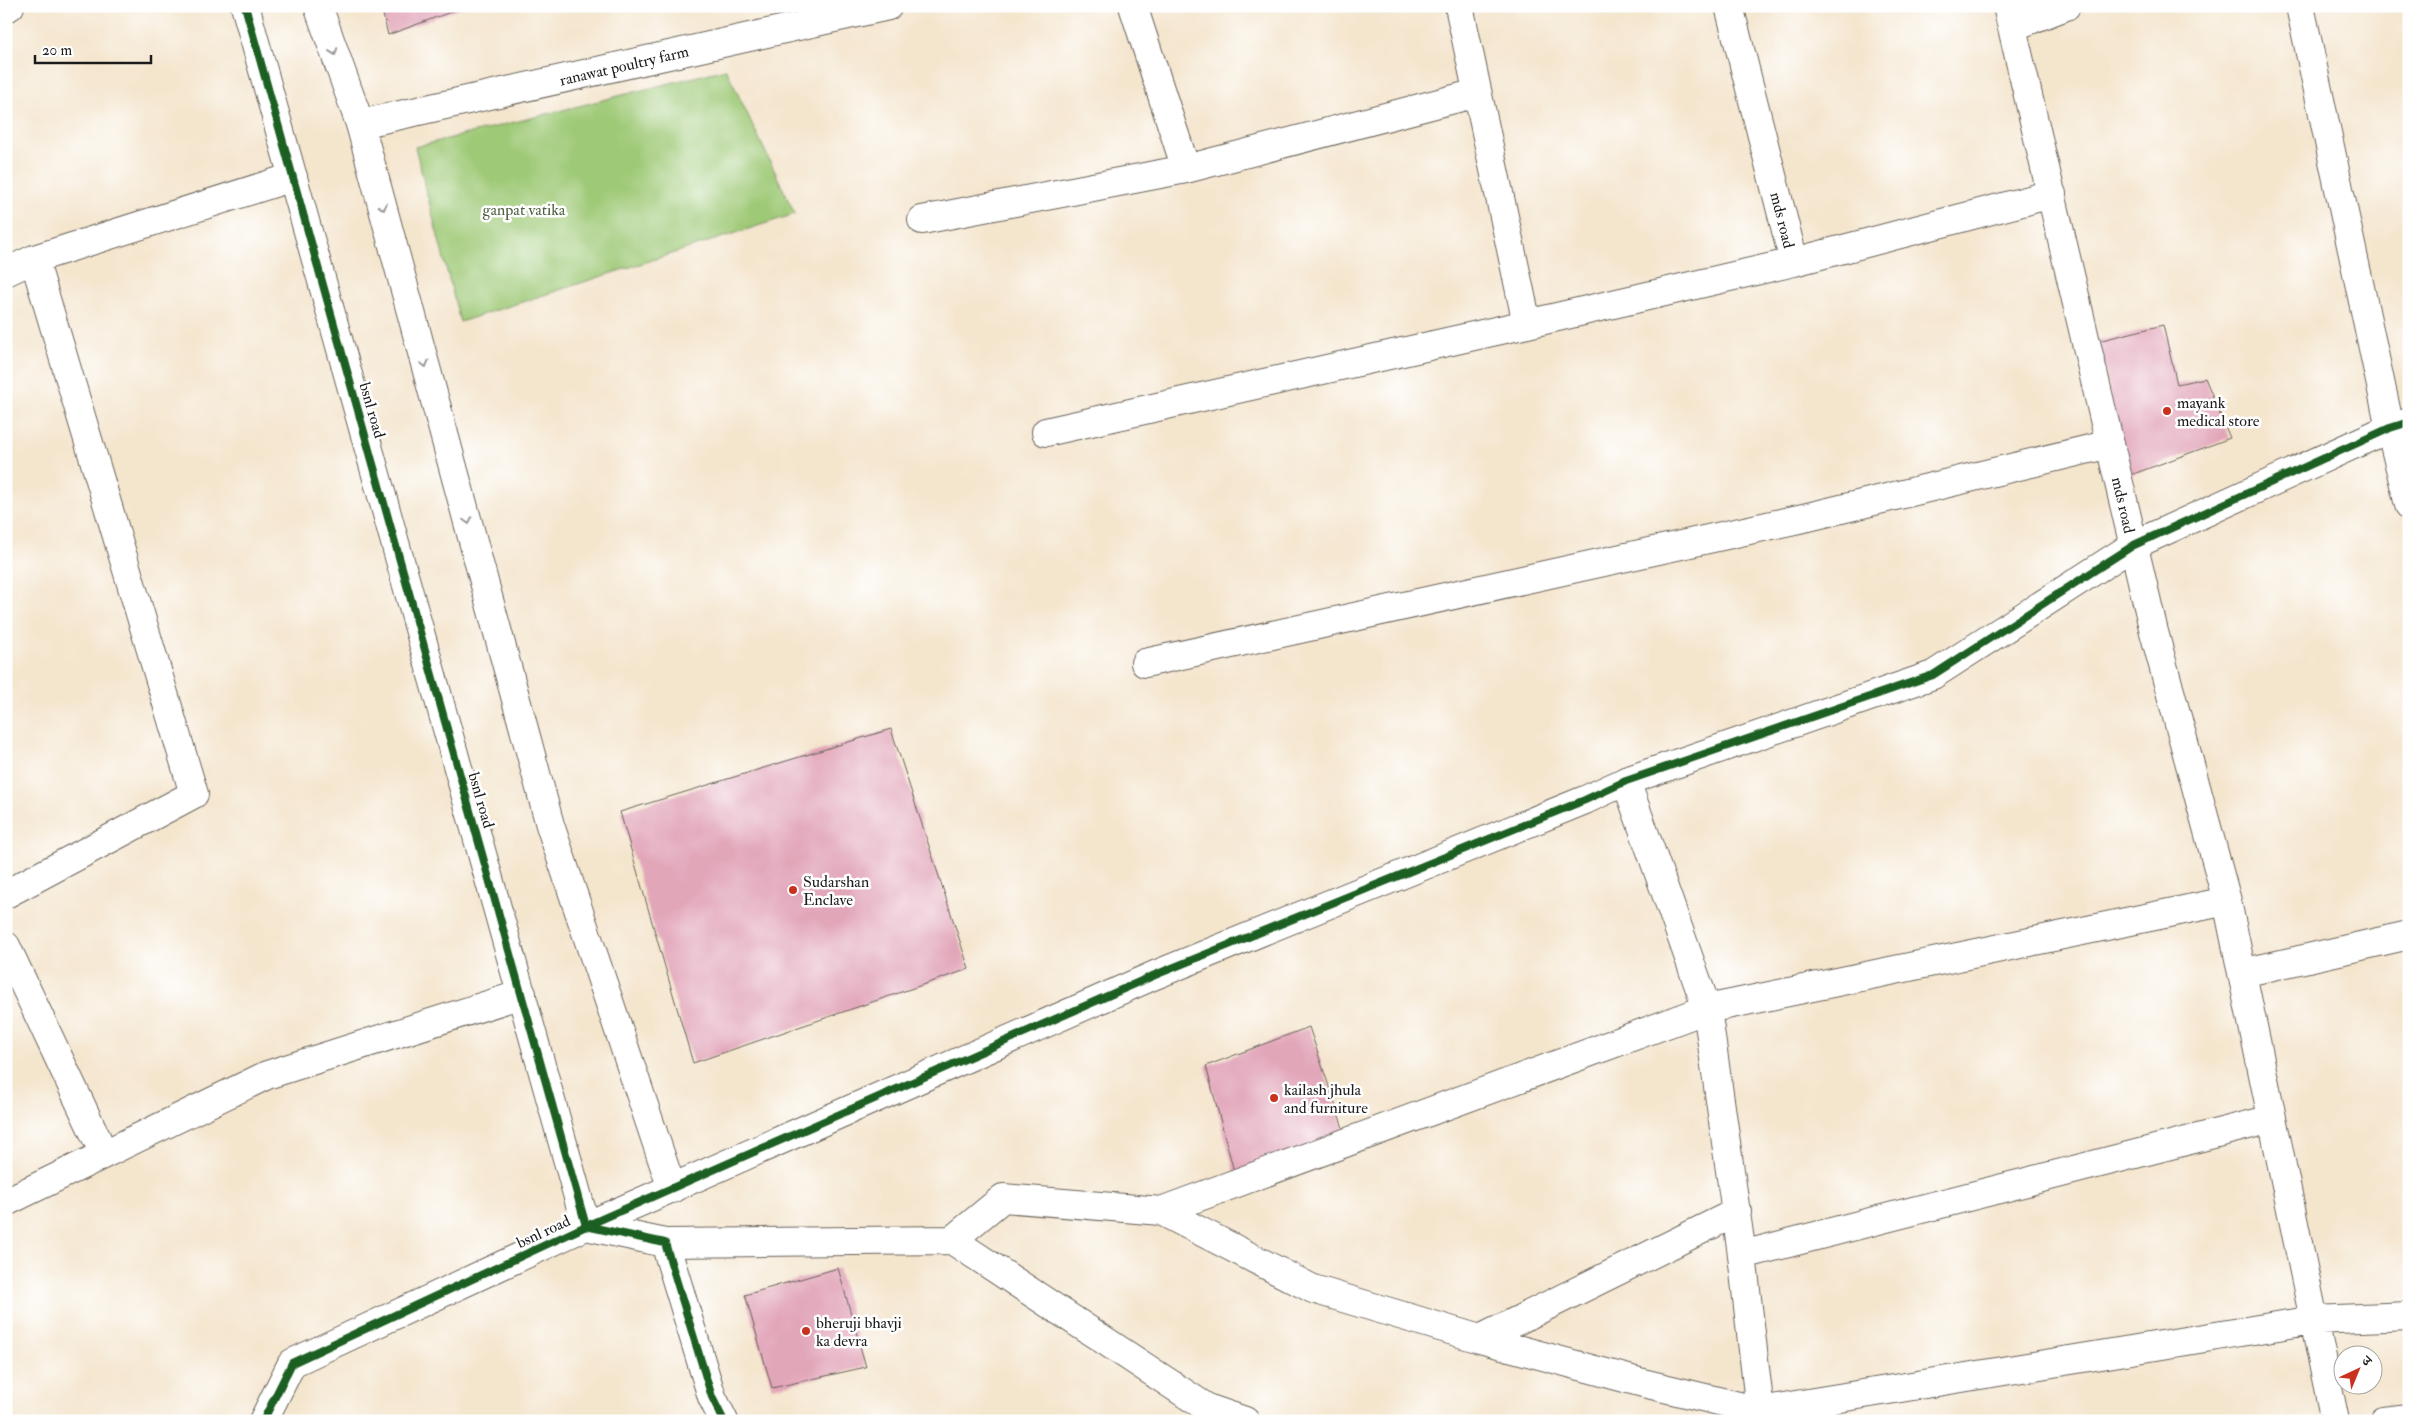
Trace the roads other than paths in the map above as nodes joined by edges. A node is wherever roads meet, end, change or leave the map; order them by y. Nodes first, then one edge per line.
1 (10, 6) edge
2 (246, 6) edge
3 (318, 6) edge
4 (888, 6) edge
5 (1133, 6) edge
6 (1458, 6) edge
7 (1729, 6) edge
8 (2066, 6) edge
9 (2300, 6) edge
10 (6, 8) edge
11 (2009, 16) edge
12 (1478, 93) junction
13 (360, 124) junction
14 (1186, 169) junction
15 (293, 177) junction
16 (2052, 194) junction
17 (922, 220) dead end
18 (34, 259) junction
19 (1794, 262) junction
20 (6, 272) edge
21 (1527, 324) junction
22 (2399, 425) edge
23 (1046, 432) dead end
24 (2110, 444) junction
25 (2409, 505) edge
26 (2134, 545) junction
27 (1145, 663) dead end
28 (1626, 781) junction
29 (6, 894) edge
30 (2227, 901) junction
31 (2409, 935) edge
32 (6, 946) edge
33 (2242, 973) junction
34 (522, 994) junction
35 (1707, 1009) junction
36 (2272, 1119) junction
37 (104, 1154) junction
38 (672, 1188) junction
39 (6, 1202) edge
40 (1161, 1211) junction
41 (1737, 1212) junction
42 (586, 1226) junction
43 (952, 1240) junction
44 (665, 1243) junction
45 (1742, 1256) junction
46 (2409, 1316) edge
47 (2314, 1320) junction
48 (1480, 1339) junction
49 (1760, 1411) junction
50 (2409, 1418) edge
51 (263, 1421) edge
52 (724, 1421) edge
53 (1246, 1421) edge
54 (2335, 1421) edge
55 (2384, 1421) edge

1 - 10 street
2 - 15 street, bsnl road
3 -> 13 street
4 - 13 street, ranawat poultry farm
5 - 14 street
6 - 12 street
7 - 19 street, mds road
8 - 11 street
9 - 22 street
11 - 16 street, mds road
12 - 14 street
12 - 21 street
13 -> 38 street
14 - 17 street
15 - 18 street
15 - 34 street, bsnl road
16 - 19 street, mds road
16 - 24 street, mds road
18 - 20 street
18 - 29 street
19 - 21 street
21 - 23 street
22 - 25 street
22 - 26 street
24 - 26 street, mds road
24 - 27 street
26 - 28 street
26 - 30 street, mds road
28 - 35 street
28 - 38 street
30 - 33 street, mds road
30 - 35 street
31 - 33 street
32 - 37 street
33 - 36 street, mds road
34 - 37 street
34 - 42 street, bsnl road
35 - 40 street
35 - 41 street
36 - 45 street
36 - 47 street, mds road
37 - 39 street
38 - 42 street
40 - 43 street
40 - 48 street
41 - 45 street
41 - 48 street
42 - 44 street
42 - 51 street, bsnl road
43 - 44 street
43 - 53 street
44 - 52 street
45 - 49 street
46 - 47 street
47 - 49 street
47 - 54 street, mds road
48 - 49 street
50 - 55 street

